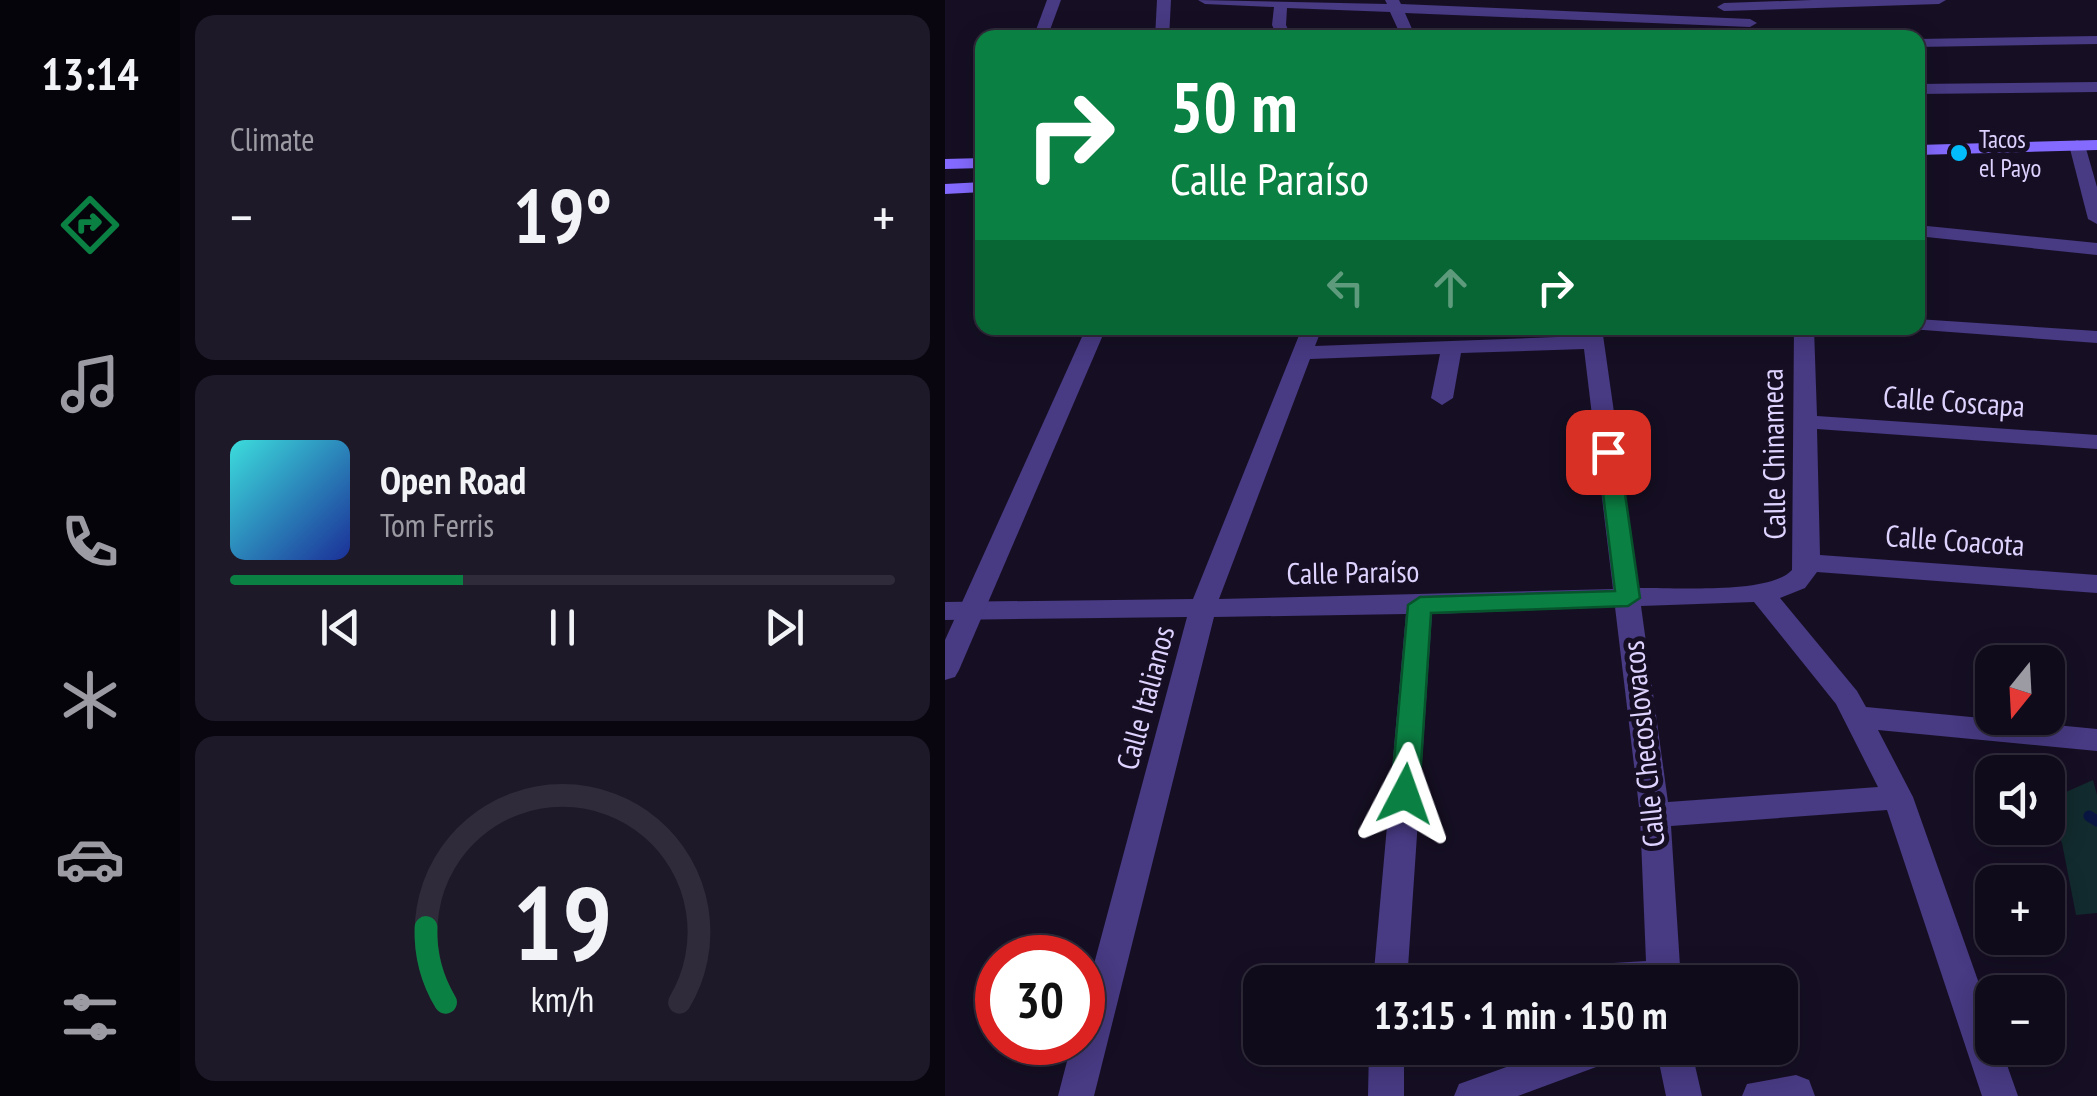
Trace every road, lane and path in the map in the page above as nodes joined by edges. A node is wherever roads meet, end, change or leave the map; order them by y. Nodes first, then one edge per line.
1 (1053, 0) edge
2 (1164, 0) edge
3 (1205, 0) edge
4 (1416, 0) edge
5 (1939, 0) edge
6 (1280, 2) edge
7 (1393, 4) edge
8 (1737, 7) junction
9 (1633, 9) edge
10 (1511, 11) edge
11 (1044, 30) edge
12 (1162, 30) edge
13 (1282, 30) edge
14 (1405, 30) edge
15 (2097, 40) edge
16 (1925, 42) edge
17 (2097, 87) edge
18 (1925, 89) edge
19 (2077, 145) junction
20 (2097, 145) edge
21 (1925, 150) edge
22 (975, 162) edge
23 (945, 164) edge
24 (975, 187) edge
25 (945, 189) edge
26 (2097, 219) edge
27 (1925, 231) edge
28 (2097, 249) edge
29 (1925, 325) edge
30 (1093, 335) edge
31 (1592, 335) edge
32 (1804, 335) edge
33 (2097, 337) edge
34 (1308, 340) edge
35 (1451, 348) junction
36 (1441, 398) dead end
37 (1807, 422) junction
38 (2097, 442) edge
39 (1808, 562) junction
40 (2097, 584) edge
41 (1761, 593) junction
42 (1628, 598) junction
43 (1420, 605) junction
44 (1203, 607) junction
45 (958, 611) edge
46 (945, 670) edge
47 (1852, 707) junction
48 (2097, 740) edge
49 (1898, 798) junction
50 (1655, 815) junction
51 (1391, 965) edge
52 (1662, 965) edge
53 (1387, 1065) edge
54 (1557, 1065) edge
55 (1678, 1065) edge
56 (1796, 1094) edge
57 (1076, 1096) edge
58 (1386, 1096) edge
59 (1472, 1096) edge
60 (1684, 1096) edge
61 (1760, 1096) edge
62 (2000, 1096) edge

1 - 11 street
2 - 12 street
3 - 6 street
4 - 10 street
5 - 8 street
6 - 7 street
6 - 13 street
7 - 10 street
7 - 14 street
8 - 9 street
8 - 9 street
9 - 10 street
15 - 16 street
17 - 18 street
19 - 20 main road
19 - 21 main road
19 - 26 street
22 - 23 main road
24 - 25 main road
27 - 28 street
29 - 33 street
30 - 45 street
31 - 35 street
31 - 42 street, Calle Checoslovacos
32 - 37 street, Calle Chinameca
34 - 35 street
34 - 44 street, Calle Italianos
35 - 36 street
37 - 38 street, Calle Coscapa
37 - 39 street, Calle Chinameca
39 - 40 street, Calle Coacota
39 - 41 street, Calle Chinameca
41 - 42 street, Calle Paraíso
41 - 47 street
42 - 43 street, Calle Paraíso
42 - 50 street, Calle Checoslovacos
43 - 44 street, Calle Paraíso
43 - 51 street
44 - 45 street, Calle Paraíso
44 - 57 street, Calle Italianos
45 - 46 street
47 - 48 street
47 - 49 street
49 - 50 street
49 - 62 street
50 - 52 street, Calle Checoslovacos
53 - 58 street
54 - 59 street
55 - 60 street
56 - 61 street

